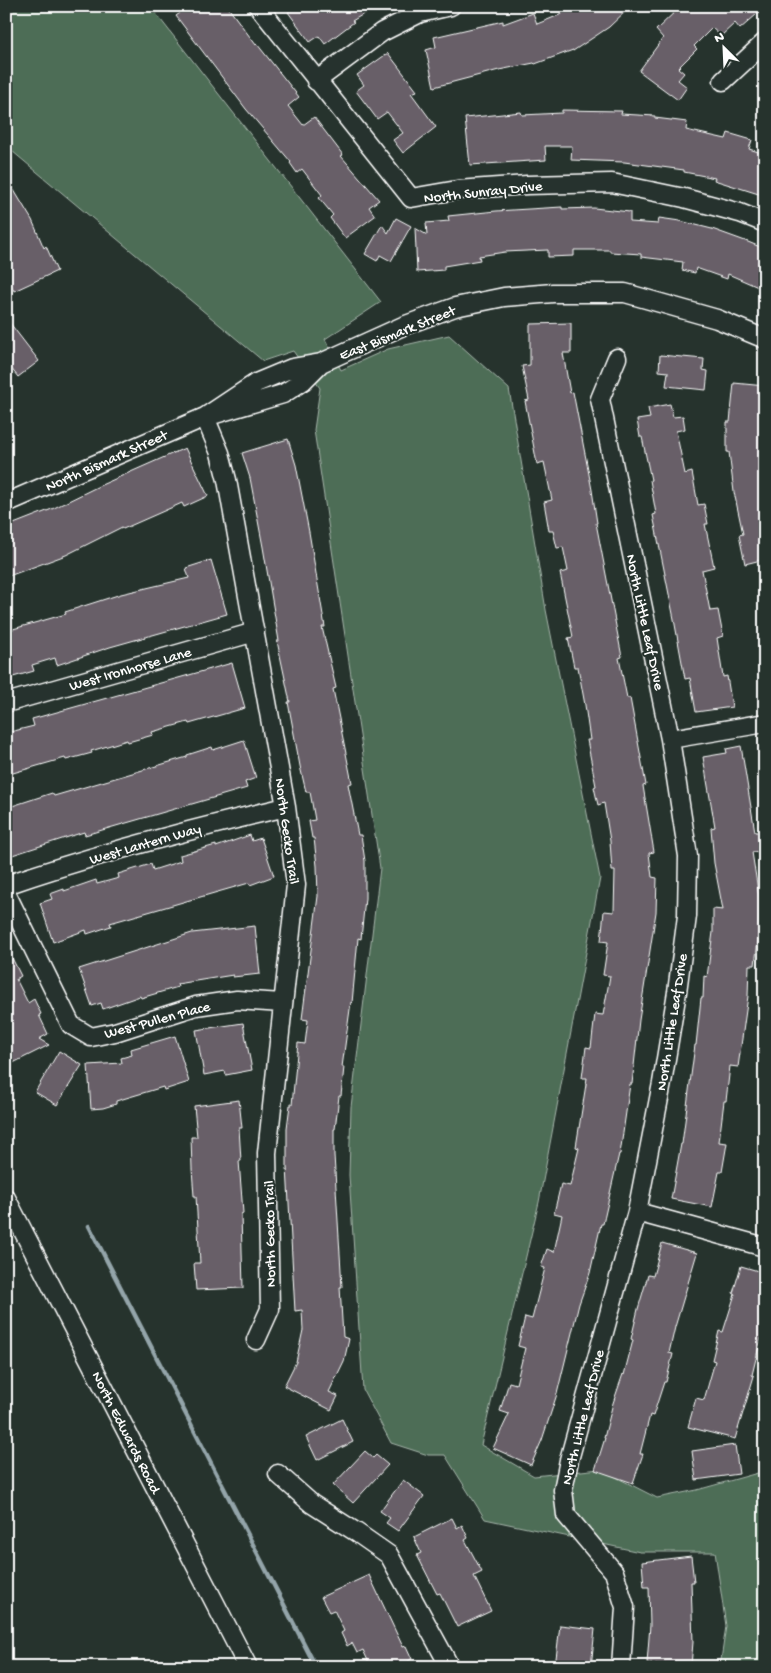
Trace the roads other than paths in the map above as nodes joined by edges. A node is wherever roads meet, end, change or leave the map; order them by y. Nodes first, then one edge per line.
1 (258, 6) edge
2 (451, 6) edge
3 (765, 42) edge
4 (316, 80) junction
5 (723, 81) dead end
6 (765, 223) edge
7 (765, 339) edge
8 (617, 358) dead end
9 (322, 363) junction
10 (276, 375) junction
11 (282, 394) junction
12 (205, 417) junction
13 (6, 503) edge
14 (255, 632) junction
15 (6, 703) edge
16 (765, 723) edge
17 (670, 740) junction
18 (286, 807) junction
19 (6, 885) edge
20 (6, 893) edge
21 (282, 1004) junction
22 (6, 1198) edge
23 (637, 1212) junction
24 (765, 1247) edge
25 (256, 1340) dead end
26 (278, 1474) dead end
27 (248, 1667) edge
28 (450, 1667) edge
29 (621, 1667) edge

1 - 4 street, North Sunray Drive
2 - 4 street
3 - 5 street
4 - 6 street, North Sunray Drive
7 - 9 street, East Bismark Street
8 - 17 street, North Little Leaf Drive
9 - 10 street, East Bismark Street
9 - 11 street, East Bismark Street
10 - 11 street
10 - 12 street, East Bismark Street
11 - 12 street, East Bismark Street
12 - 13 street, North Bismark Street
12 - 14 street, North Gecko Trail
14 - 15 street, West Ironhorse Lane
14 - 18 street, North Gecko Trail
16 - 17 street
17 - 23 street, North Little Leaf Drive
18 - 19 street, West Lantern Way
18 - 21 street, North Gecko Trail
20 - 21 street, West Pullen Place
21 - 25 street, North Gecko Trail
22 - 27 street, North Edwards Road
23 - 24 street
23 - 29 street, North Little Leaf Drive
26 - 28 street

